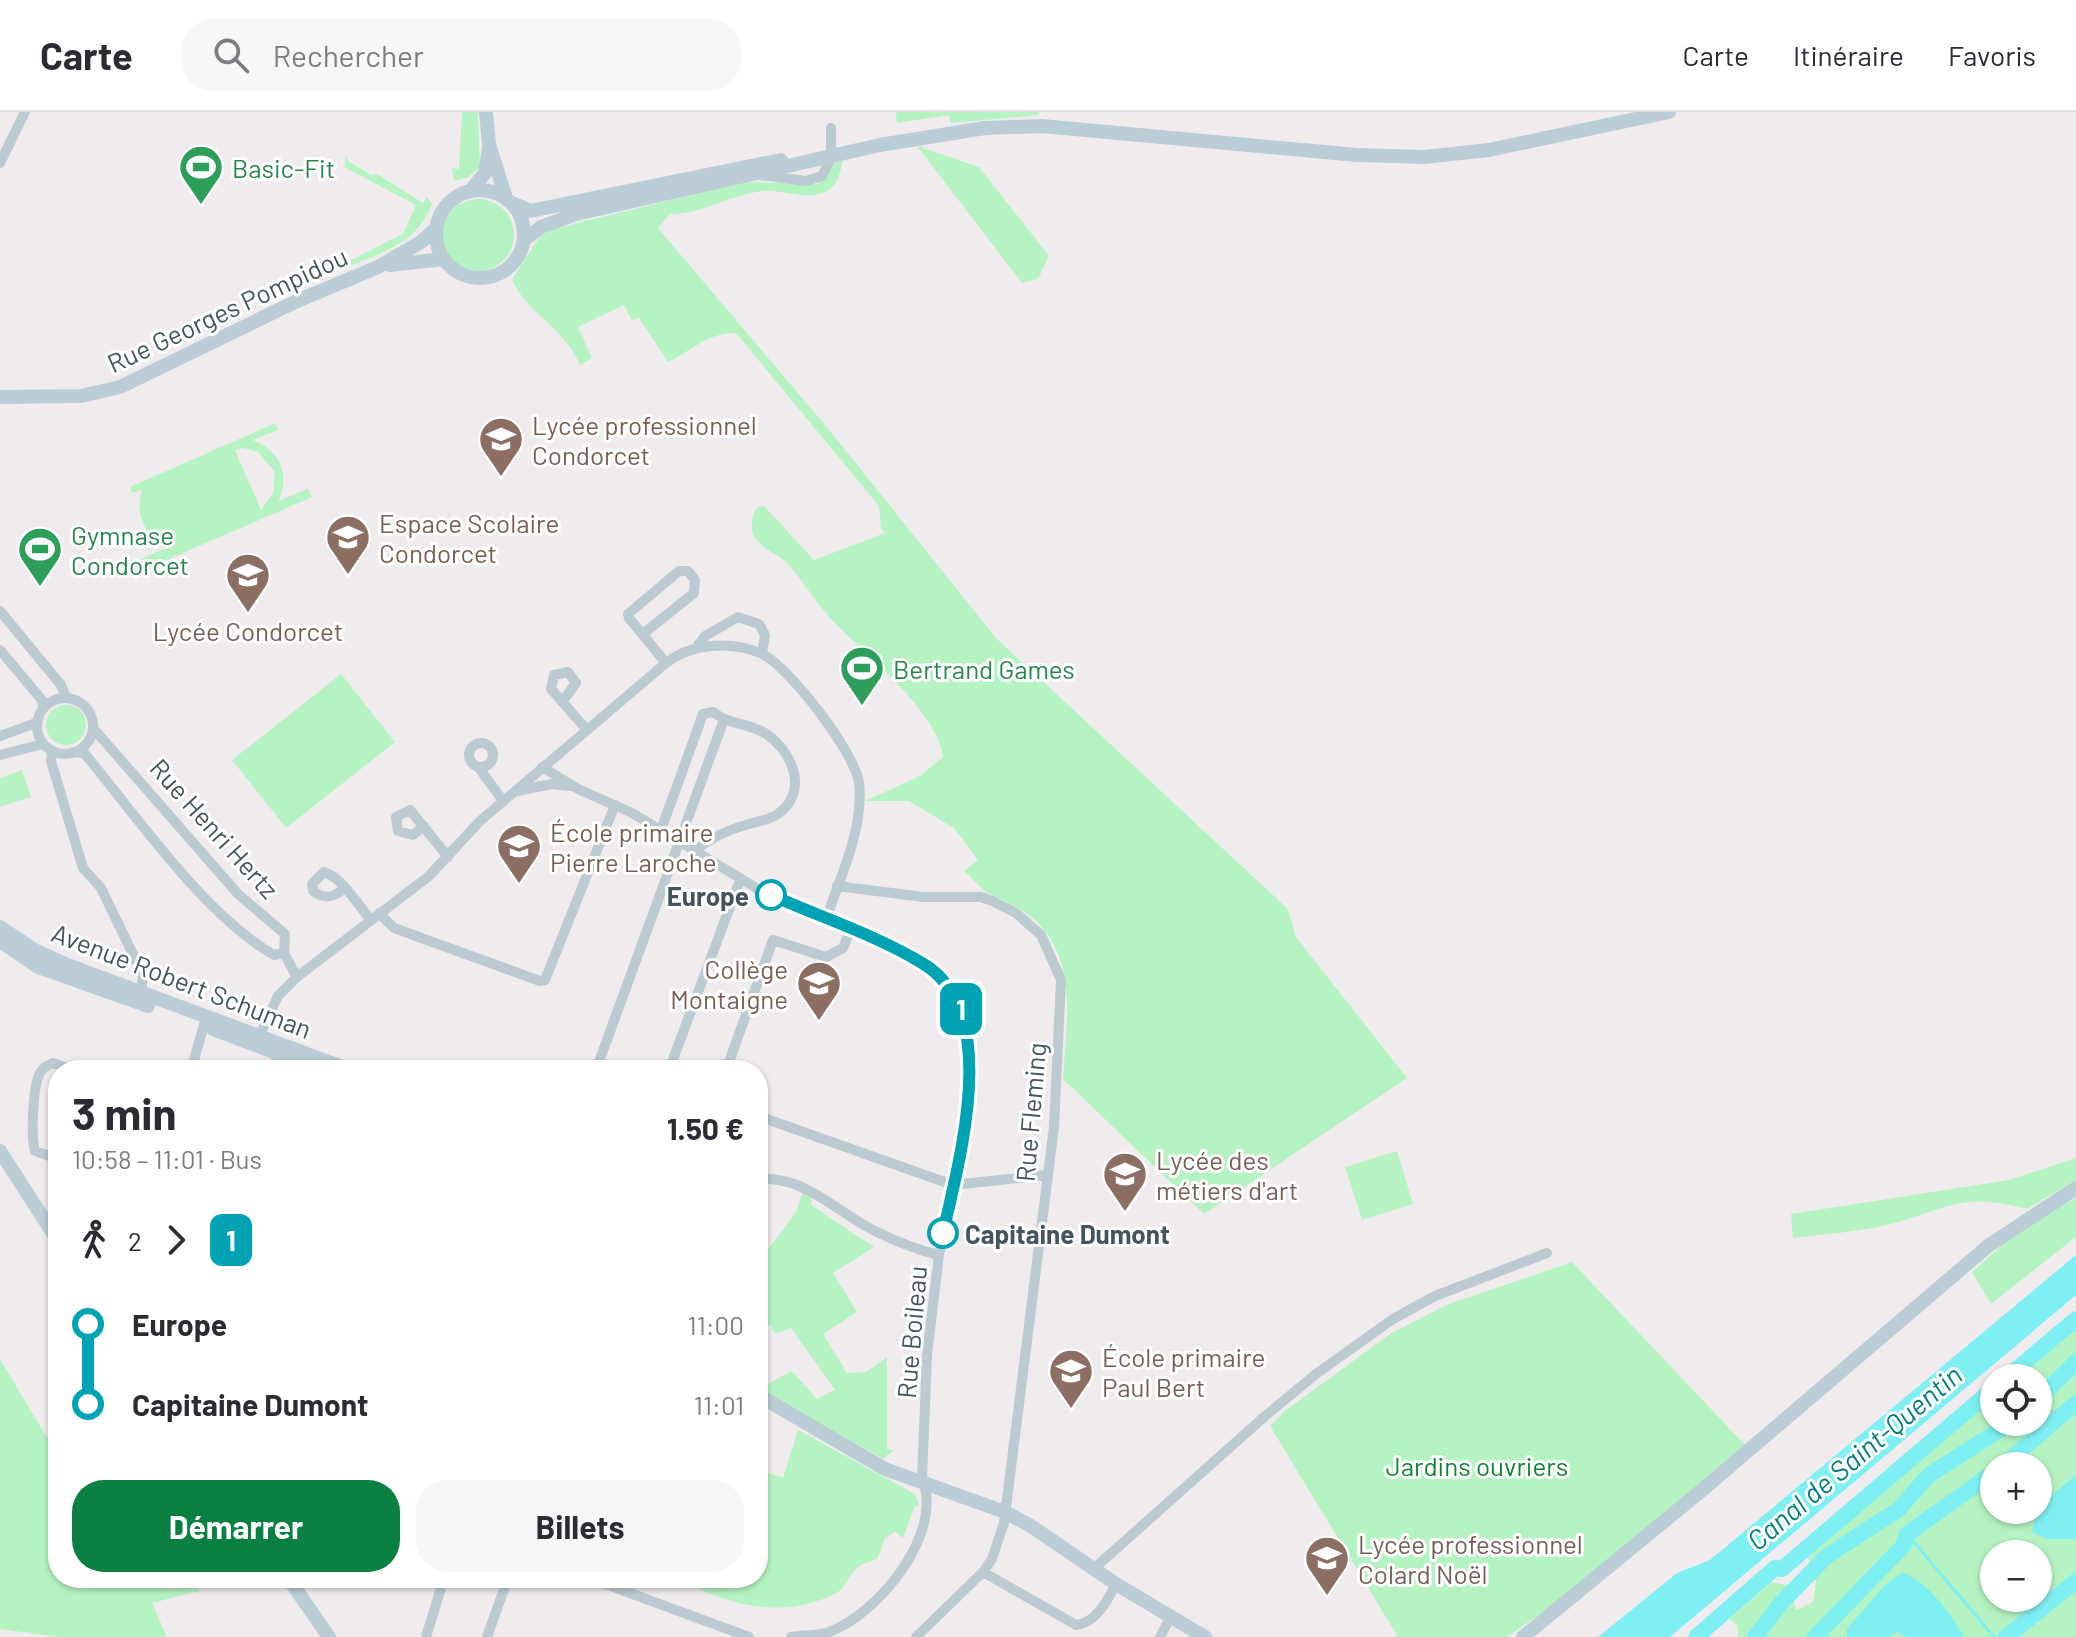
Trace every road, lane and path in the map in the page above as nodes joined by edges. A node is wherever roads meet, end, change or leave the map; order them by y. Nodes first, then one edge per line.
1 (25, 112) edge
2 (486, 112) edge
3 (1669, 112) edge
4 (831, 128) dead end
5 (489, 144) junction
6 (832, 154) junction
7 (0, 163) edge
8 (471, 190) junction
9 (509, 200) junction
10 (436, 228) junction
11 (524, 240) junction
12 (443, 259) junction
13 (378, 267) junction
14 (0, 397) edge
15 (0, 611) edge
16 (643, 634) junction
17 (696, 648) junction
18 (0, 650) edge
19 (762, 653) junction
20 (666, 663) junction
21 (66, 697) junction
22 (562, 702) dead end
23 (43, 708) junction
24 (723, 722) junction
25 (36, 723) junction
26 (93, 728) junction
27 (587, 730) junction
28 (0, 736) edge
29 (48, 748) junction
30 (560, 751) junction
31 (74, 752) junction
32 (0, 755) edge
33 (542, 767) junction
34 (479, 768) dead end
35 (561, 778) junction
36 (578, 789) junction
37 (513, 792) junction
38 (503, 801) junction
39 (615, 805) junction
40 (424, 826) dead end
41 (661, 830) junction
42 (680, 844) junction
43 (694, 852) junction
44 (448, 857) junction
45 (740, 880) junction
46 (837, 886) junction
47 (344, 888) dead end
48 (374, 916) junction
49 (826, 920) junction
50 (0, 927) edge
51 (850, 931) junction
52 (0, 941) edge
53 (0, 950) edge
54 (284, 953) junction
55 (20, 956) junction
56 (297, 977) junction
57 (141, 993) junction
58 (205, 1022) junction
59 (256, 1041) junction
60 (194, 1060) edge
61 (299, 1060) edge
62 (318, 1060) edge
63 (600, 1060) edge
64 (673, 1060) edge
65 (730, 1060) edge
66 (48, 1066) edge
67 (768, 1120) edge
68 (0, 1151) edge
69 (48, 1156) edge
70 (0, 1165) edge
71 (1047, 1175) junction
72 (768, 1178) edge
73 (953, 1185) junction
74 (2076, 1188) edge
75 (32, 1203) junction
76 (48, 1226) edge
77 (1547, 1253) dead end
78 (939, 1255) junction
79 (768, 1401) edge
80 (925, 1486) junction
81 (1005, 1512) junction
82 (1097, 1570) junction
83 (983, 1572) junction
84 (1116, 1584) junction
85 (295, 1588) edge
86 (441, 1588) edge
87 (504, 1588) edge
88 (616, 1588) edge
89 (1170, 1618) junction
90 (829, 1635) edge
91 (329, 1637) edge
92 (426, 1637) edge
93 (487, 1637) edge
94 (749, 1637) edge
95 (791, 1637) edge
96 (916, 1637) edge
97 (1160, 1637) edge
98 (1205, 1637) edge
99 (1523, 1637) edge

1 - 7 street
2 - 5 main road
3 - 6 main road
4 - 6 street
5 - 8 main road
5 - 9 main road
6 - 9 main road
6 - 11 main road
8 - 9 main road
8 - 10 main road
9 - 11 main road
10 - 12 main road
10 - 13 main road, Rue Georges Pompidou
11 - 12 main road
12 - 13 main road, Rue Georges Pompidou
13 - 14 main road, Rue Georges Pompidou
15 - 21 street
16 - 16 street
16 - 20 street
17 - 19 street
17 - 19 street
17 - 20 street
18 - 23 street
19 - 46 street
20 - 27 street
21 - 23 street
21 - 26 street
22 - 27 street
23 - 25 street
24 - 41 street
24 - 42 street
24 - 43 street
25 - 28 street
25 - 29 street
26 - 31 street
26 - 54 street, Rue Henri Hertz
27 - 30 street
29 - 31 street
29 - 32 street
29 - 57 street
30 - 33 street
30 - 35 street
31 - 54 street, Rue Henri Hertz
33 - 35 street, Rue Boileau
33 - 37 street
34 - 38 street
35 - 36 street, Rue Boileau
36 - 37 street, Rue Boileau
36 - 39 street, Rue Boileau
37 - 38 street
38 - 44 street
39 - 41 street, Rue Boileau
39 - 48 street
40 - 44 street
41 - 42 street, Rue Boileau
42 - 43 street, Rue Boileau
42 - 63 street
43 - 45 street, Rue Boileau
44 - 48 street
45 - 49 street, Rue Boileau
45 - 64 street
46 - 49 street
46 - 71 street, Rue Fleming
47 - 48 street
48 - 56 street
49 - 51 street, Rue Boileau
50 - 57 main road, Avenue Robert Schuman
51 - 65 street
51 - 73 street, Rue Boileau
52 - 55 main road, Avenue Robert Schuman
53 - 55 main road
54 - 56 street
55 - 58 main road, Avenue Robert Schuman
56 - 59 street
57 - 58 main road, Avenue Robert Schuman
58 - 59 main road, Avenue Robert Schuman
58 - 60 street
59 - 61 main road, Avenue Robert Schuman
59 - 62 main road, Avenue Robert Schuman
66 - 69 street
67 - 73 street
68 - 75 main road
70 - 75 main road
71 - 73 street
71 - 81 street, Rue Fleming
72 - 78 street
73 - 78 street, Rue Boileau
74 - 99 main road
75 - 76 main road
77 - 82 street
78 - 80 street, Rue Boileau
79 - 80 main road
80 - 81 main road
80 - 90 street, Rue Boileau
81 - 82 main road
81 - 83 street, Rue Fleming
82 - 84 main road
83 - 84 street
83 - 96 street
84 - 89 main road
85 - 91 main road
86 - 92 street
87 - 93 street
88 - 94 street
89 - 97 street
89 - 98 main road
90 - 95 street

